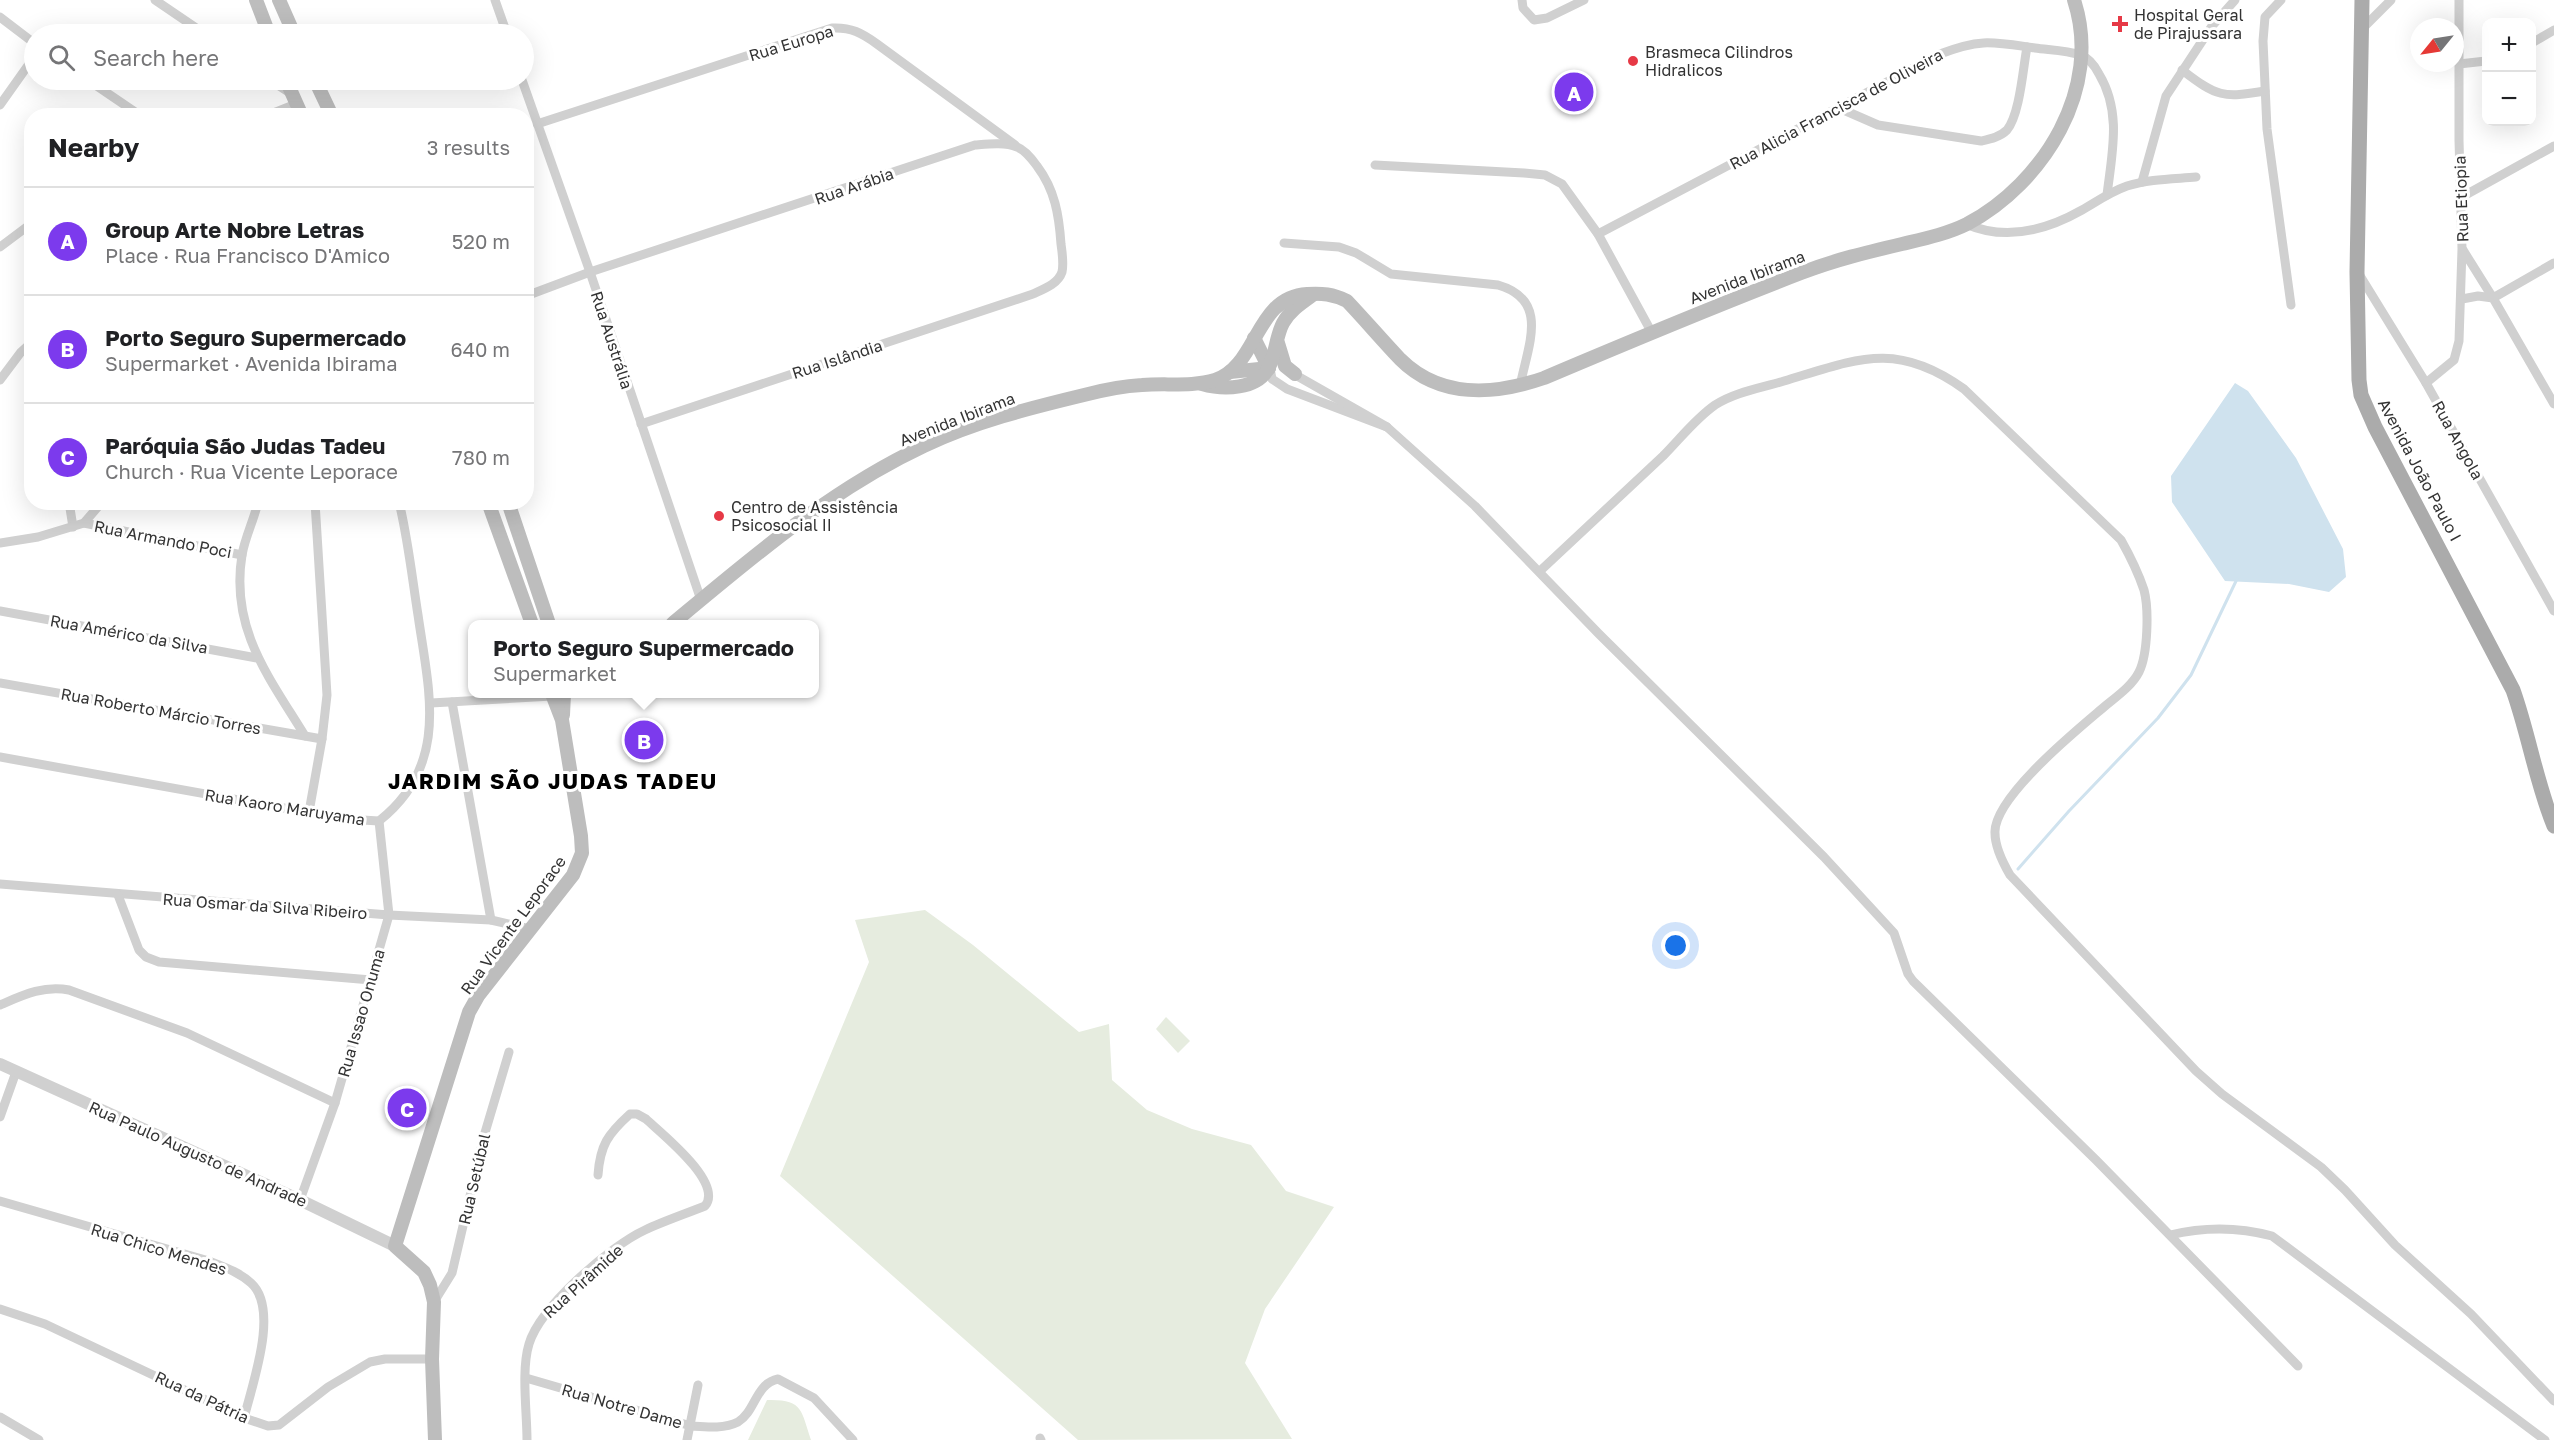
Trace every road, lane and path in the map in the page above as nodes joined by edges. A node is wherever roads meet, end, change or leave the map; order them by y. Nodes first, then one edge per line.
1 (155, 0) edge
2 (256, 0) edge
3 (279, 0) edge
4 (495, 0) edge
5 (1522, 0) edge
6 (1584, 0) edge
7 (2074, 0) edge
8 (2235, 0) edge
9 (2281, 0) edge
10 (2362, 0) edge
11 (2391, 0) edge
12 (2459, 0) edge
13 (0, 17) edge
14 (2459, 18) edge
15 (190, 24) edge
16 (265, 24) edge
17 (290, 24) edge
18 (503, 24) edge
19 (2362, 29) junction
20 (2554, 30) edge
21 (24, 35) edge
22 (2536, 41) edge
23 (2027, 47) junction
24 (2082, 55) junction
25 (2482, 61) edge
26 (2464, 63) edge
27 (2182, 70) junction
28 (24, 71) edge
29 (2459, 72) edge
30 (103, 90) edge
31 (281, 90) edge
32 (290, 90) edge
33 (320, 90) edge
34 (525, 90) edge
35 (2265, 91) junction
36 (0, 105) edge
37 (297, 105) edge
38 (129, 108) edge
39 (329, 108) edge
40 (532, 108) edge
41 (1839, 108) junction
42 (534, 115) edge
43 (537, 124) junction
44 (2554, 146) edge
45 (1017, 147) junction
46 (1375, 165) dead end
47 (2196, 177) dead end
48 (2142, 182) junction
49 (2107, 195) junction
50 (2460, 198) junction
51 (1966, 224) junction
52 (24, 229) edge
53 (1598, 234) junction
54 (1284, 243) dead end
55 (0, 246) edge
56 (2462, 249) junction
57 (2554, 263) edge
58 (590, 272) junction
59 (2357, 272) junction
60 (534, 293) edge
61 (1314, 294) junction
62 (2493, 298) junction
63 (2462, 299) junction
64 (2291, 306) dead end
65 (1652, 333) junction
66 (1254, 338) junction
67 (1278, 341) junction
68 (24, 349) edge
69 (1269, 368) junction
70 (1230, 372) junction
71 (1295, 374) junction
72 (0, 380) edge
73 (1197, 383) junction
74 (2426, 383) junction
75 (1520, 386) junction
76 (2554, 404) edge
77 (641, 424) junction
78 (1387, 427) junction
79 (70, 510) edge
80 (95, 510) edge
81 (256, 510) edge
82 (315, 510) edge
83 (400, 510) edge
84 (491, 510) edge
85 (511, 510) edge
86 (84, 523) junction
87 (73, 527) junction
88 (0, 543) edge
89 (242, 555) junction
90 (1540, 571) junction
91 (701, 600) junction
92 (0, 611) edge
93 (2554, 611) edge
94 (531, 620) edge
95 (548, 620) edge
96 (677, 620) edge
97 (257, 658) junction
98 (0, 683) edge
99 (506, 698) edge
100 (561, 698) edge
101 (452, 702) junction
102 (431, 703) junction
103 (305, 736) junction
104 (322, 739) junction
105 (0, 757) edge
106 (309, 812) junction
107 (379, 821) junction
108 (2554, 826) edge
109 (0, 884) edge
110 (118, 895) junction
111 (389, 915) junction
112 (491, 921) junction
113 (530, 929) junction
114 (371, 980) junction
115 (0, 1005) edge
116 (509, 1052) dead end
117 (0, 1064) edge
118 (16, 1071) junction
119 (335, 1103) junction
120 (0, 1117) edge
121 (598, 1175) dead end
122 (300, 1200) junction
123 (0, 1201) edge
124 (2170, 1235) junction
125 (395, 1246) junction
126 (434, 1302) junction
127 (0, 1309) edge
128 (432, 1359) junction
129 (2298, 1366) dead end
130 (526, 1378) junction
131 (698, 1385) dead end
132 (2554, 1401) edge
133 (0, 1417) edge
134 (244, 1418) junction
135 (691, 1426) junction
136 (39, 1440) edge
137 (435, 1440) edge
138 (527, 1440) edge
139 (687, 1440) edge
140 (853, 1440) edge
141 (2545, 1440) edge

1 - 15 street
2 - 16 main road
3 - 17 main road
4 - 18 street
5 - 6 street
7 - 24 main road, Avenida Ibirama
8 - 27 street
9 - 35 street
10 - 19 main road, Avenida João Paulo I
11 - 19 street
12 - 14 street, Rua Etiopia
13 - 21 street
19 - 59 main road, Avenida João Paulo I
20 - 22 street
23 - 24 street, Rua Alicia Francisca de Oliveira
23 - 41 street, Rua Alicia Francisca de Oliveira
23 - 41 street
24 - 49 street
24 - 51 main road, Avenida Ibirama
25 - 26 street
27 - 35 street
27 - 48 street
28 - 36 street
29 - 50 street, Rua Etiopia
30 - 38 street
31 - 37 street
32 - 37 main road
33 - 39 main road
34 - 40 street, Rua Austrália
35 - 64 street
41 - 53 street, Rua Alicia Francisca de Oliveira
42 - 43 street, Rua Austrália
43 - 45 street, Rua Europa
43 - 58 street, Rua Austrália
44 - 50 street
45 - 58 street, Rua Arábia
45 - 77 street, Rua Islândia
46 - 53 street
47 - 48 street
48 - 49 street
49 - 51 street
50 - 56 street, Rua Etiopia
51 - 65 main road, Avenida Ibirama
52 - 55 street
53 - 65 street
54 - 75 street
56 - 62 street
56 - 63 street, Rua Etiopia
57 - 62 street
58 - 60 street, Rua Arábia
58 - 77 street, Rua Austrália
59 - 74 street, Rua Angola
59 - 108 main road, Avenida João Paulo I
61 - 66 main road, Avenida Ibirama
61 - 67 main road
61 - 75 main road, Avenida Ibirama
62 - 63 street
62 - 76 street
63 - 74 street, Rua Etiopia
65 - 75 main road, Avenida Ibirama
66 - 69 main road
66 - 70 main road, Avenida Ibirama
67 - 69 main road
67 - 71 main road
68 - 72 street
69 - 70 main road
69 - 71 street
69 - 73 main road, Avenida Ibirama
69 - 78 street
70 - 73 main road, Avenida Ibirama
71 - 78 street
73 - 91 main road, Avenida Ibirama
74 - 93 street, Rua Angola
77 - 91 street, Rua Austrália
78 - 90 street
79 - 87 street
80 - 86 street, Rua Armando Poci
81 - 89 street
82 - 104 street
83 - 102 street, Rua Kaoro Maruyama
84 - 94 main road
85 - 95 main road
86 - 87 street, Rua Armando Poci
86 - 89 street, Rua Armando Poci
87 - 88 street, Rua Armando Poci
89 - 97 street
90 - 124 street
90 - 132 street
91 - 96 main road, Avenida Ibirama
92 - 97 street, Rua Américo da Silva
97 - 103 street
98 - 103 street, Rua Roberto Márcio Torres
99 - 101 street
100 - 113 main road, Rua Vicente Leporace
101 - 102 street
101 - 112 street
102 - 107 street, Rua Kaoro Maruyama
103 - 104 street, Rua Roberto Márcio Torres
104 - 106 street
105 - 106 street, Rua Kaoro Maruyama
106 - 107 street, Rua Kaoro Maruyama
107 - 111 street, Rua Issao Onuma
109 - 110 street, Rua Osmar da Silva Ribeiro
110 - 111 street, Rua Osmar da Silva Ribeiro
110 - 114 street
111 - 112 street, Rua Osmar da Silva Ribeiro
111 - 114 street, Rua Issao Onuma
112 - 113 street, Rua Osmar da Silva Ribeiro
113 - 125 main road, Rua Vicente Leporace
114 - 119 street, Rua Issao Onuma
115 - 119 street
116 - 126 street, Rua Setúbal
117 - 118 street, Rua Paulo Augusto de Andrade
118 - 120 street
118 - 122 street, Rua Paulo Augusto de Andrade
119 - 122 street, Rua Issao Onuma
121 - 130 street, Rua Pirâmide
122 - 125 street, Rua Paulo Augusto de Andrade
123 - 134 street, Rua Chico Mendes
124 - 129 street
124 - 141 street
125 - 126 main road
126 - 128 main road
127 - 134 street, Rua da Pátria
128 - 134 street, Rua da Pátria
128 - 137 main road
130 - 135 street, Rua Notre Dame
130 - 138 street, Rua Pirâmide
131 - 135 street
133 - 136 street
135 - 139 street
135 - 140 street, Rua Notre Dame

